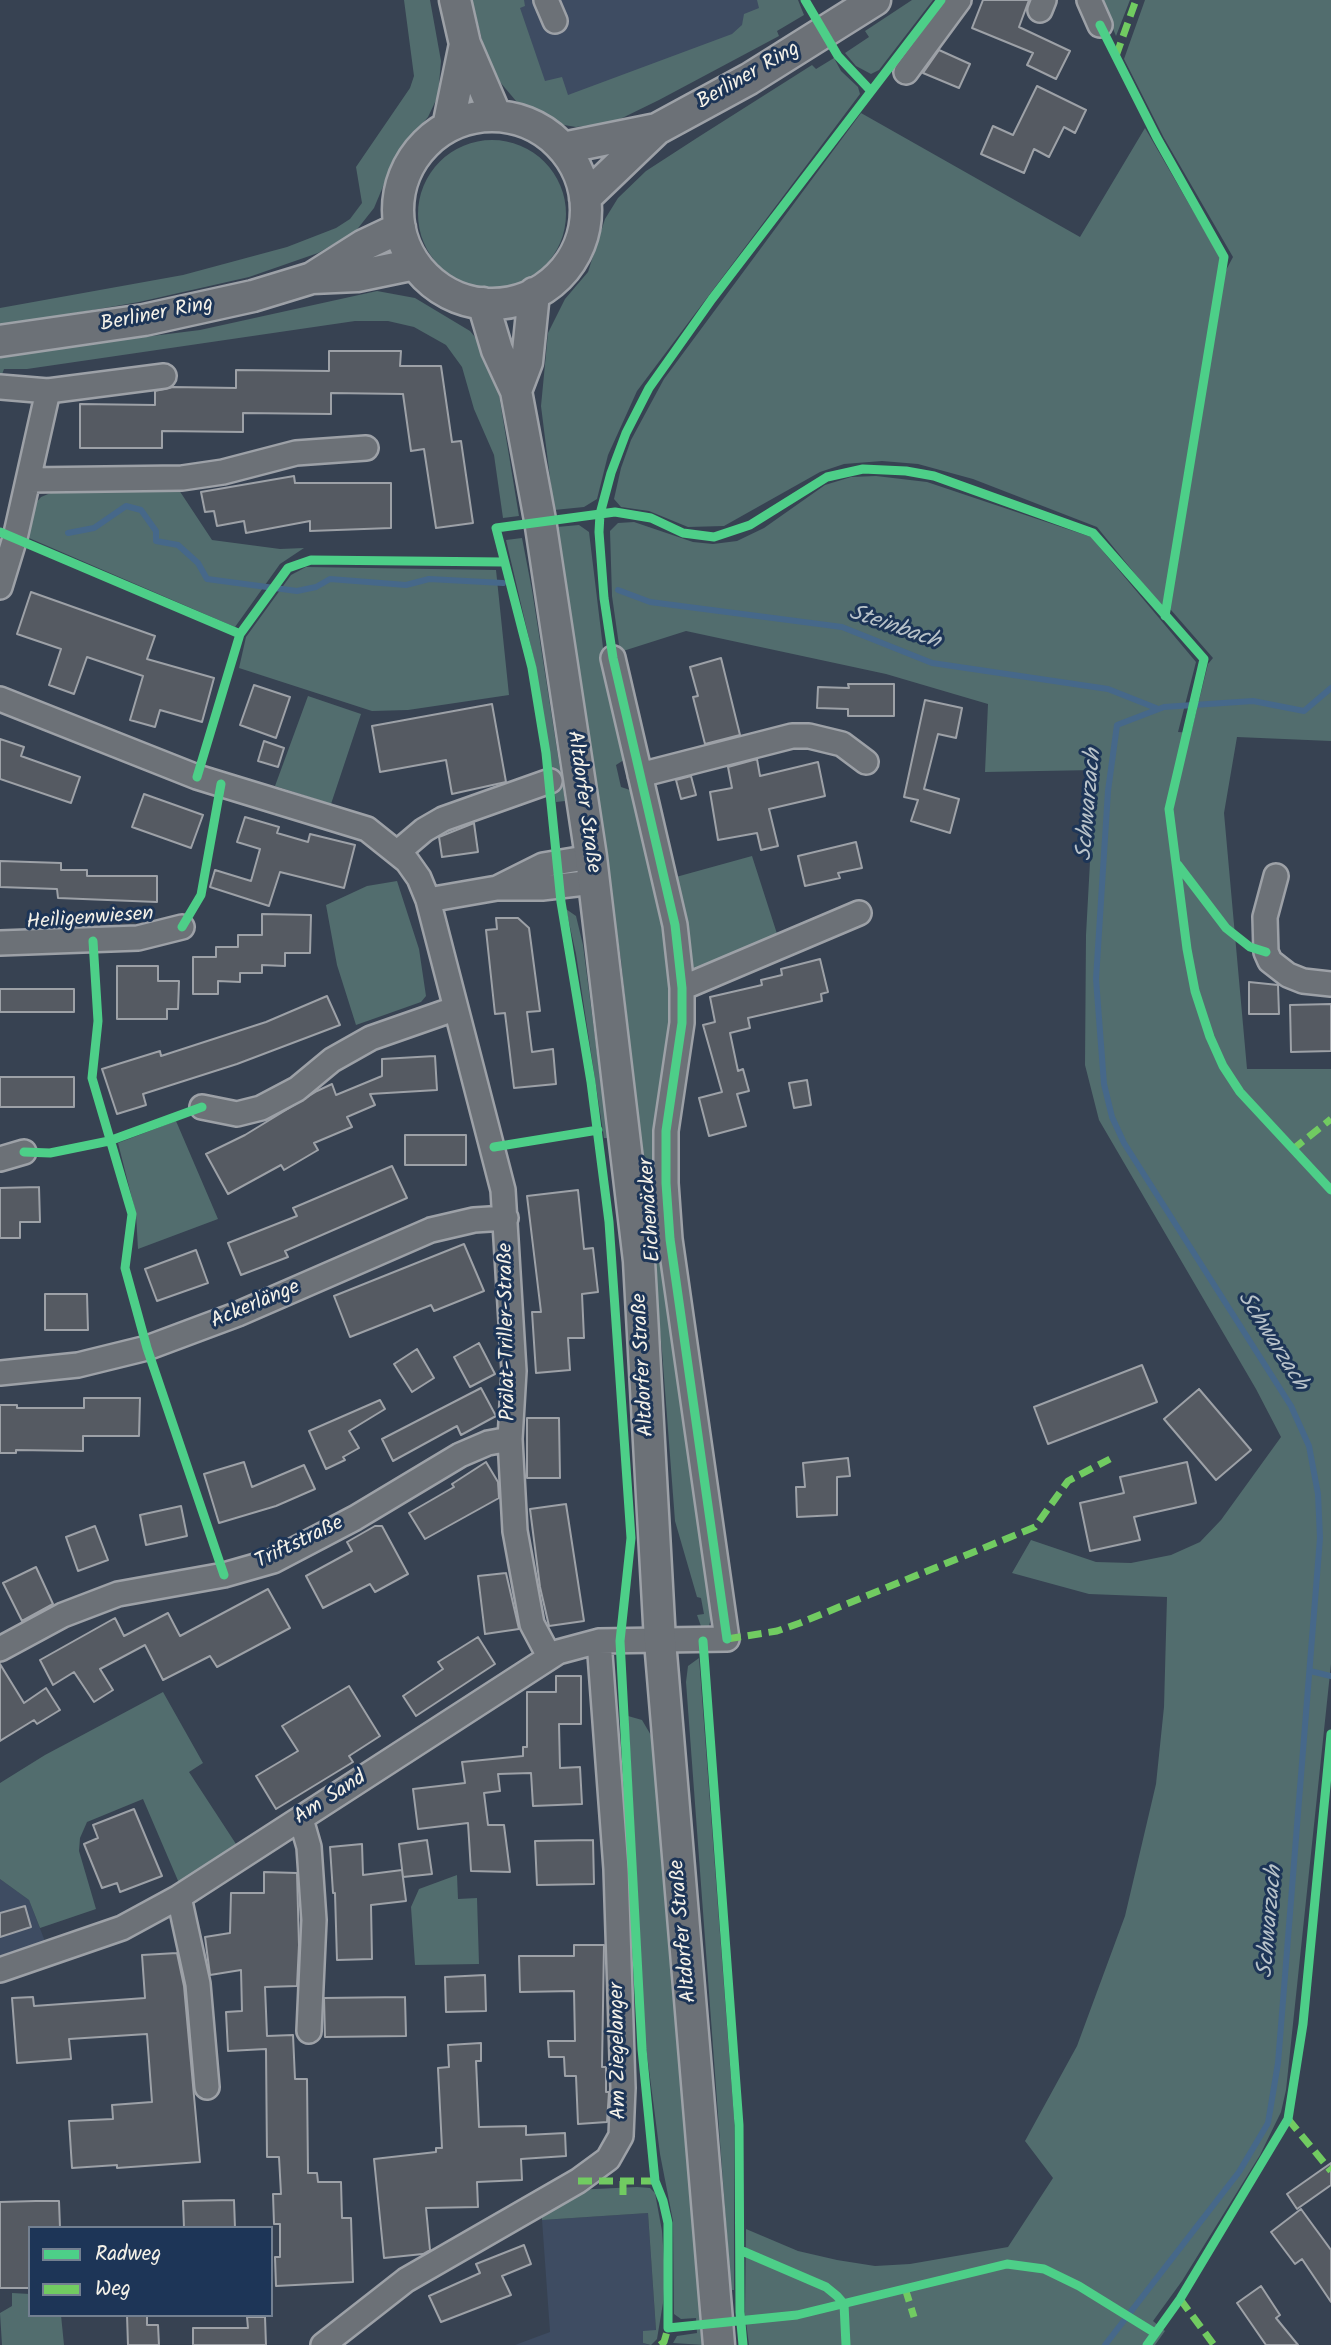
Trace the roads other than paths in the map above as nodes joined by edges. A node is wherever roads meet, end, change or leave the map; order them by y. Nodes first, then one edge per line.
1 (455, 0) edge
2 (546, 0) edge
3 (875, 0) edge
4 (959, 0) edge
5 (1089, 0) edge
6 (555, 21) dead end
7 (1100, 26) dead end
8 (465, 44) junction
9 (906, 72) dead end
10 (496, 116) junction
11 (448, 127) junction
12 (657, 129) junction
13 (563, 148) junction
14 (585, 198) junction
15 (400, 228) junction
16 (415, 264) junction
17 (312, 278) junction
18 (534, 293) junction
19 (483, 303) junction
20 (0, 341) edge
21 (164, 376) dead end
22 (0, 387) edge
23 (48, 391) junction
24 (516, 391) junction
25 (366, 448) dead end
26 (29, 480) junction
27 (2, 575) edge
28 (613, 658) dead end
29 (0, 699) edge
30 (866, 762) dead end
31 (640, 775) junction
32 (550, 781) dead end
33 (398, 852) junction
34 (593, 869) junction
35 (1276, 876) dead end
36 (428, 900) junction
37 (859, 913) dead end
38 (182, 927) dead end
39 (0, 943) edge
40 (1331, 984) edge
41 (682, 988) junction
42 (454, 1009) junction
43 (202, 1107) dead end
44 (24, 1152) dead end
45 (0, 1159) edge
46 (506, 1219) junction
47 (0, 1373) edge
48 (510, 1439) junction
49 (599, 1641) junction
50 (660, 1641) junction
51 (0, 1649) edge
52 (549, 1656) junction
53 (301, 1819) junction
54 (179, 1897) junction
55 (0, 1970) edge
56 (309, 2031) dead end
57 (207, 2087) dead end
58 (323, 2345) edge
59 (719, 2345) edge

1 - 8 main road
2 - 6 street
3 - 12 main road, Berliner Ring
4 - 9 street
5 - 7 street
8 - 10 main road
8 - 11 main road
10 - 11 main road
10 - 13 main road
11 - 15 main road
12 - 13 main road, Berliner Ring
12 - 14 main road, Berliner Ring
13 - 14 main road
14 - 18 main road
15 - 16 main road
15 - 17 main road, Berliner Ring
16 - 17 main road, Berliner Ring
16 - 19 main road
17 - 20 main road, Berliner Ring
18 - 19 main road
18 - 24 main road, Altdorfer Straße
19 - 24 main road, Altdorfer Straße
21 - 23 street
22 - 23 street
23 - 26 street
24 - 34 main road, Altdorfer Straße
25 - 26 street
26 - 27 street
28 - 31 street, Eichenäcker
29 - 33 street, Prälat-Triller-Straße
30 - 31 street
31 - 41 street, Eichenäcker
32 - 33 street
33 - 36 street, Prälat-Triller-Straße
34 - 36 street
34 - 50 main road, Altdorfer Straße
35 - 40 street
36 - 42 street, Prälat-Triller-Straße
37 - 41 street
38 - 39 street, Heiligenwiesen
41 - 50 street, Eichenäcker
42 - 43 street
42 - 46 street, Prälat-Triller-Straße
44 - 45 street
46 - 47 street, Ackerlänge
46 - 48 street, Prälat-Triller-Straße
48 - 51 street, Triftstraße
48 - 52 street, Prälat-Triller-Straße
49 - 50 street, Am Sand
49 - 52 street, Am Sand
49 - 58 street, Am Ziegelanger
50 - 59 main road, Altdorfer Straße
52 - 53 street, Am Sand
53 - 54 street, Am Sand
53 - 56 street
54 - 55 street, Am Sand
54 - 57 street

